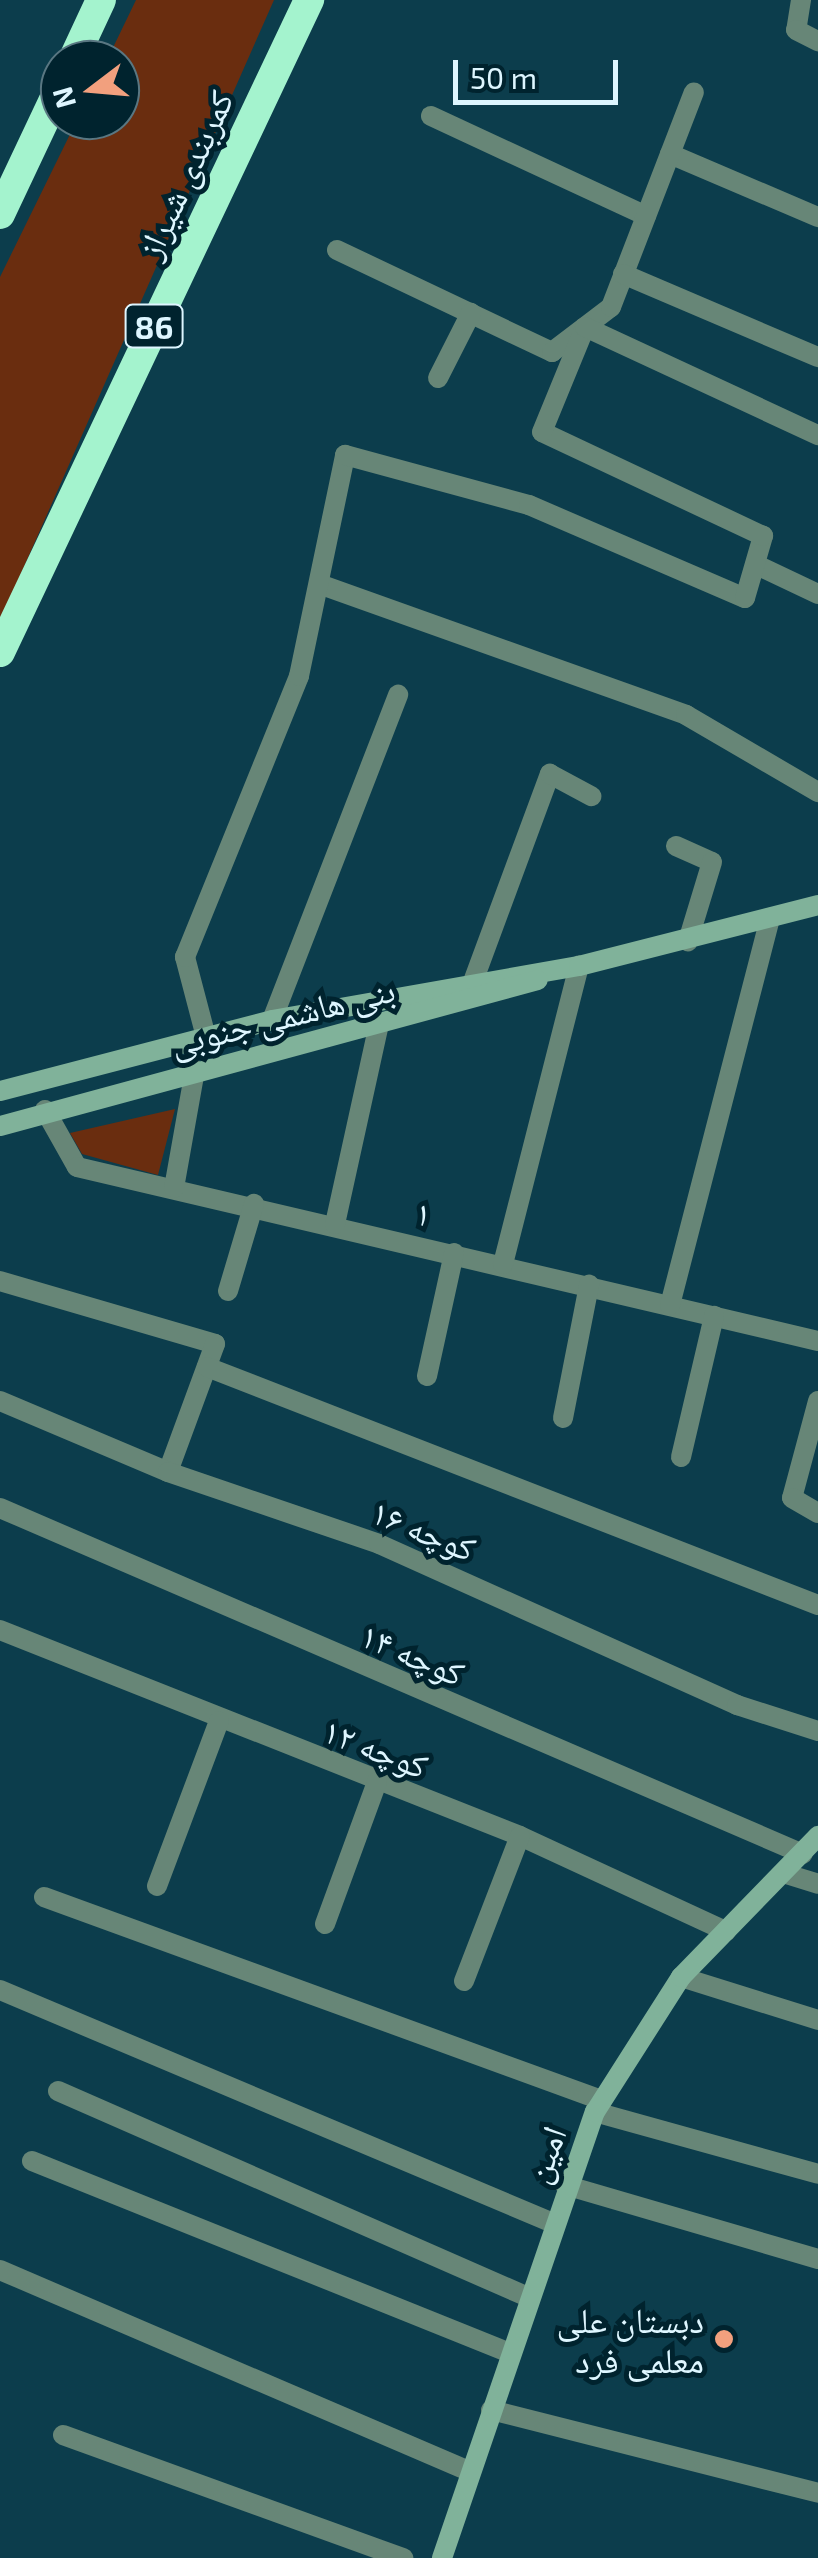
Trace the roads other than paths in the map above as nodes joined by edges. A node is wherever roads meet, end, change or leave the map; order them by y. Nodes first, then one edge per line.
1 (101, 0) edge
2 (309, 0) edge
3 (801, 0) edge
4 (82, 40) edge
5 (818, 41) edge
6 (694, 92) dead end
7 (430, 116) dead end
8 (40, 129) edge
9 (670, 154) junction
10 (0, 214) edge
11 (646, 216) junction
12 (818, 217) edge
13 (337, 250) dead end
14 (624, 274) junction
15 (471, 314) junction
16 (585, 327) junction
17 (818, 356) edge
18 (438, 378) dead end
19 (818, 435) edge
20 (761, 567) junction
21 (319, 584) junction
22 (818, 594) edge
23 (0, 652) edge
24 (398, 695) dead end
25 (818, 792) edge
26 (590, 796) dead end
27 (676, 846) dead end
28 (818, 905) edge
29 (770, 918) junction
30 (688, 941) junction
31 (580, 966) junction
32 (474, 979) junction
33 (272, 1020) junction
34 (379, 1024) junction
35 (206, 1036) junction
36 (195, 1070) junction
37 (0, 1092) edge
38 (46, 1110) junction
39 (0, 1126) edge
40 (174, 1188) junction
41 (254, 1204) junction
42 (334, 1224) junction
43 (454, 1252) junction
44 (503, 1264) junction
45 (0, 1281) edge
46 (589, 1285) junction
47 (228, 1291) dead end
48 (670, 1305) junction
49 (714, 1316) junction
50 (818, 1341) edge
51 (207, 1367) junction
52 (427, 1376) dead end
53 (0, 1401) edge
54 (818, 1401) edge
55 (562, 1418) dead end
56 (681, 1457) dead end
57 (168, 1472) junction
58 (0, 1508) edge
59 (818, 1513) edge
60 (818, 1605) edge
61 (0, 1630) edge
62 (219, 1721) junction
63 (818, 1732) edge
64 (377, 1782) junction
65 (520, 1836) junction
66 (818, 1836) edge
67 (803, 1854) junction
68 (783, 1873) junction
69 (818, 1884) edge
70 (158, 1886) dead end
71 (44, 1897) dead end
72 (325, 1924) dead end
73 (726, 1931) junction
74 (681, 1978) junction
75 (464, 1981) dead end
76 (0, 1990) edge
77 (818, 2020) edge
78 (58, 2090) dead end
79 (598, 2106) junction
80 (32, 2161) dead end
81 (818, 2174) edge
82 (566, 2185) junction
83 (553, 2223) junction
84 (818, 2259) edge
85 (0, 2270) edge
86 (528, 2298) junction
87 (510, 2353) junction
88 (491, 2410) junction
89 (63, 2435) dead end
90 (470, 2472) junction
91 (818, 2493) edge
92 (403, 2558) edge
93 (442, 2558) edge

1 - 4 highway
2 - 23 highway, کمربندی شیراز / 86
3 - 5 street
6 - 9 street
7 - 11 street
8 - 10 highway
9 - 11 street
9 - 12 street
11 - 14 street
13 - 15 street
14 - 16 street
14 - 17 street
15 - 16 street
15 - 18 street
16 - 19 street
16 - 20 street
20 - 21 street
20 - 22 street
21 - 25 street
21 - 35 street
24 - 33 street
26 - 32 street
27 - 30 street
28 - 29 street, بنی هاشمی جنوبی
29 - 30 street, بنی هاشمی جنوبی
29 - 48 street
30 - 31 street, بنی هاشمی جنوبی
31 - 32 street, بنی هاشمی جنوبی
31 - 34 street, بنی هاشمی جنوبی
31 - 44 street
32 - 33 street, بنی هاشمی جنوبی
33 - 35 street, بنی هاشمی جنوبی
34 - 36 street, بنی هاشمی جنوبی
34 - 42 street
35 - 37 street, بنی هاشمی جنوبی
36 - 38 street, بنی هاشمی جنوبی
36 - 40 street
38 - 39 street, بنی هاشمی جنوبی
38 - 40 street, ۱
40 - 41 street, ۱
41 - 42 street, ۱
41 - 47 street
42 - 43 street, ۱
43 - 44 street, ۱
43 - 52 street
44 - 46 street, ۱
45 - 51 street
46 - 48 street, ۱
46 - 55 street
48 - 49 street, ۱
49 - 50 street, ۱
49 - 56 street
51 - 57 street
51 - 60 street
53 - 57 street, کوچه ۱۶
54 - 59 street
57 - 63 street, کوچه ۱۶
58 - 67 street, کوچه ۱۴
61 - 62 street, کوچه ۱۲
62 - 64 street, کوچه ۱۲
62 - 70 street
64 - 65 street, کوچه ۱۲
64 - 72 street
65 - 73 street, کوچه ۱۲
65 - 75 street
66 - 67 street, امین
67 - 68 street, امین
68 - 69 street
68 - 73 street, امین
71 - 79 street
73 - 74 street, امین
74 - 77 street
74 - 79 street, امین
76 - 83 street
78 - 86 street
79 - 81 street
79 - 82 street, امین
80 - 87 street
82 - 83 street, امین
82 - 84 street
83 - 86 street, امین
85 - 90 street
86 - 87 street, امین
87 - 88 street, امین
88 - 90 street, امین
88 - 91 street
89 - 92 street
90 - 93 street, امین

